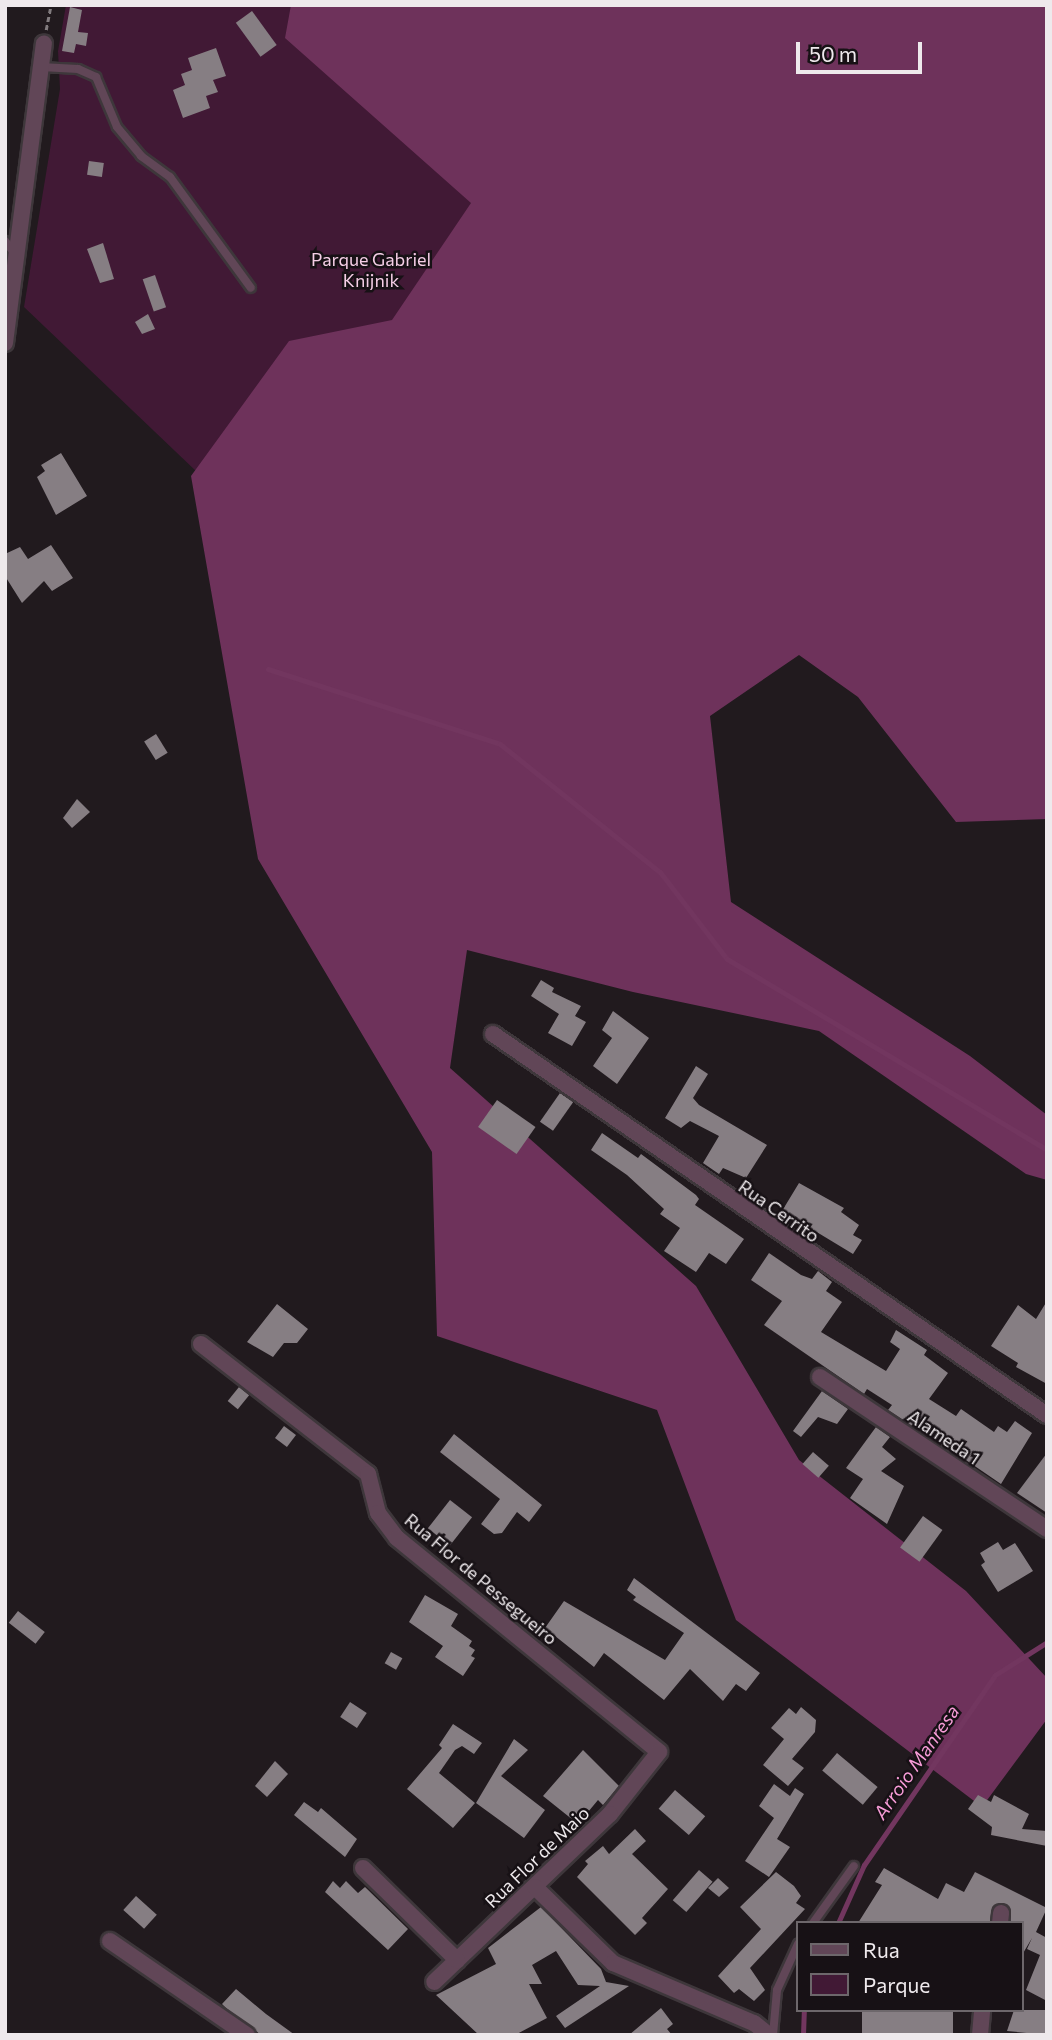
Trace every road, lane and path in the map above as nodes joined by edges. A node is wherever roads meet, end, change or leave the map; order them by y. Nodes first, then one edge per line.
1 (51, 5) edge
2 (44, 44) joint
3 (41, 67) junction
4 (5, 241) edge
5 (17, 256) junction
6 (251, 288) dead end
7 (5, 343) edge
8 (493, 1034) dead end
9 (201, 1344) dead end
10 (820, 1377) dead end
11 (1047, 1415) edge
12 (1047, 1528) edge
13 (659, 1752) joint
14 (854, 1866) dead end
15 (363, 1868) dead end
16 (535, 1887) junction
17 (814, 1921) edge
18 (110, 1941) dead end
19 (796, 1948) edge
20 (457, 1960) junction
21 (434, 1982) dead end
22 (982, 2012) edge
23 (247, 2035) edge
24 (771, 2035) edge
25 (980, 2035) edge

1 - 2 path
2 - 3 street
3 - 5 street
3 - 6 lane
4 - 5 lane
5 - 7 street
8 - 11 street, Rua Cerrito
9 - 13 street, Rua Flor de Pessegueiro
10 - 12 street, Alameda 1
13 - 16 street, Rua Flor de Maio
14 - 17 lane
15 - 20 street
16 - 20 street, Rua Flor de Maio
16 - 24 street
18 - 23 street
19 - 24 lane
20 - 21 street, Rua Flor de Maio
22 - 25 street

